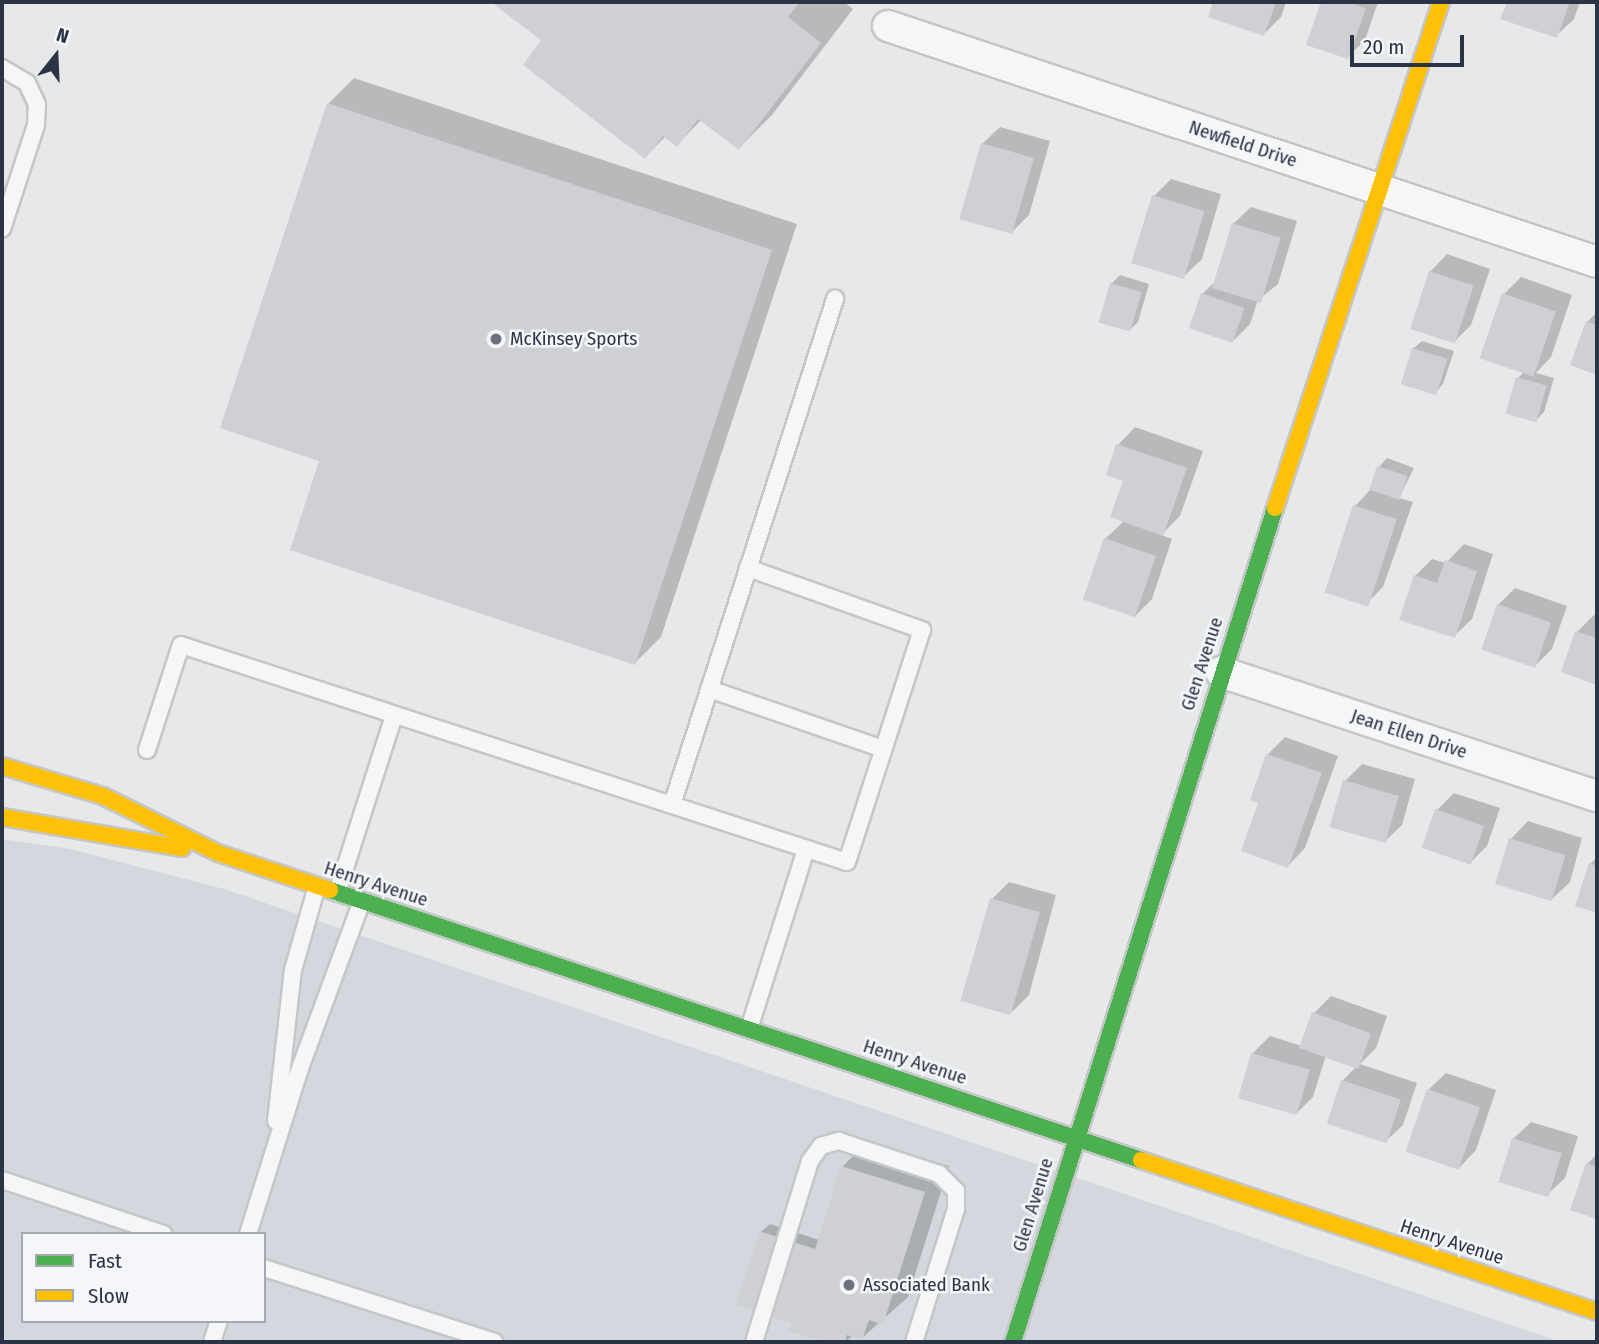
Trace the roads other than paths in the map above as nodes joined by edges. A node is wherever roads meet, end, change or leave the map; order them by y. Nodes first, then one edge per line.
1 (1441, 2) edge
2 (888, 26) dead end
3 (2, 68) edge
4 (1379, 190) junction
5 (2, 229) edge
6 (1597, 262) edge
7 (835, 299) dead end
8 (748, 568) junction
9 (1221, 672) junction
10 (709, 689) junction
11 (394, 715) junction
12 (883, 749) junction
13 (147, 750) dead end
14 (2, 766) edge
15 (1597, 796) edge
16 (672, 805) junction
17 (2, 817) edge
18 (806, 849) junction
19 (218, 853) junction
20 (317, 886) junction
21 (337, 893) junction
22 (362, 901) junction
23 (749, 1029) junction
24 (1075, 1138) junction
25 (274, 1152) junction
26 (2, 1180) edge
27 (157, 1232) edge
28 (249, 1232) edge
29 (266, 1269) edge
30 (1597, 1312) edge
31 (218, 1323) edge
32 (212, 1342) edge
33 (494, 1342) edge
34 (754, 1342) edge
35 (914, 1342) edge
36 (1013, 1342) edge

1 - 4 street, Glen Avenue
2 - 4 street, Newfield Drive
3 - 5 lane
4 - 6 street, Newfield Drive
4 - 9 street, Glen Avenue
7 - 8 lane
8 - 10 lane
8 - 12 lane
9 - 15 street, Jean Ellen Drive
9 - 24 street, Glen Avenue
10 - 12 lane
10 - 16 lane
11 - 13 lane
11 - 16 lane
11 - 21 lane
12 - 18 lane
14 - 19 street, Henry Avenue
16 - 18 lane
17 - 19 street, Henry Avenue
18 - 23 lane
19 - 20 street, Henry Avenue
20 - 21 street, Henry Avenue
20 - 25 lane
21 - 22 street, Henry Avenue
22 - 23 street, Henry Avenue
22 - 25 lane
23 - 24 street, Henry Avenue
24 - 30 street, Henry Avenue
24 - 36 street, Glen Avenue
25 - 28 lane
26 - 27 lane
29 - 33 lane
31 - 32 lane
34 - 35 lane

